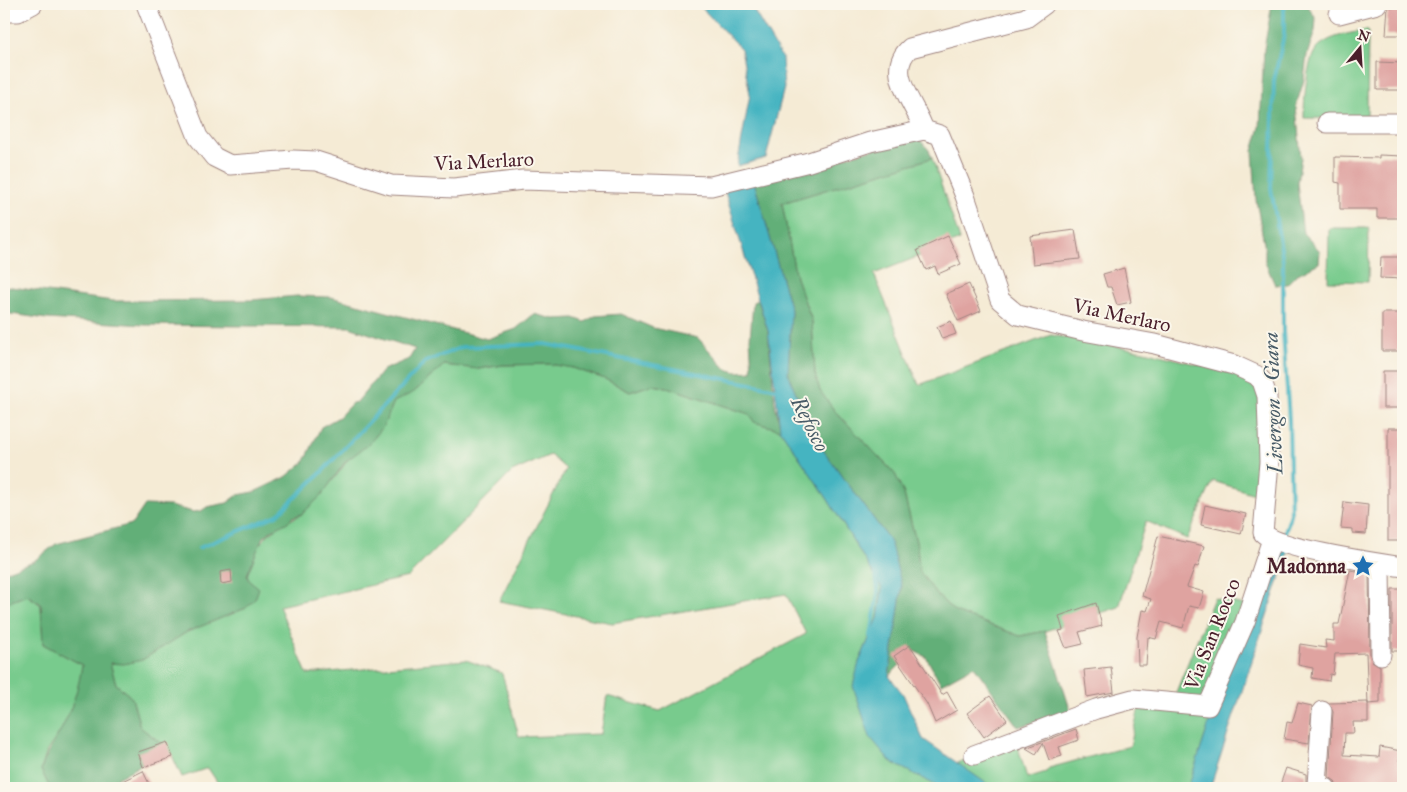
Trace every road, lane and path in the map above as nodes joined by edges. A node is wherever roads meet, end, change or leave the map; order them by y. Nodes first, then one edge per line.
1 (34, 4) edge
2 (146, 4) edge
3 (1045, 4) edge
4 (1377, 4) edge
5 (4, 12) edge
6 (1339, 14) dead end
7 (1326, 123) dead end
8 (1403, 123) edge
9 (924, 130) junction
10 (1272, 539) junction
11 (1380, 564) junction
12 (1403, 567) edge
13 (1381, 655) dead end
14 (1322, 710) dead end
15 (974, 755) dead end
16 (1326, 788) edge

1 - 5 street
2 - 9 street, Via Merlaro
3 - 9 street
4 - 6 street
7 - 8 street
9 - 10 street, Via Merlaro
10 - 11 street
10 - 15 street, Via San Rocco
11 - 12 street
11 - 13 street
14 - 16 street

